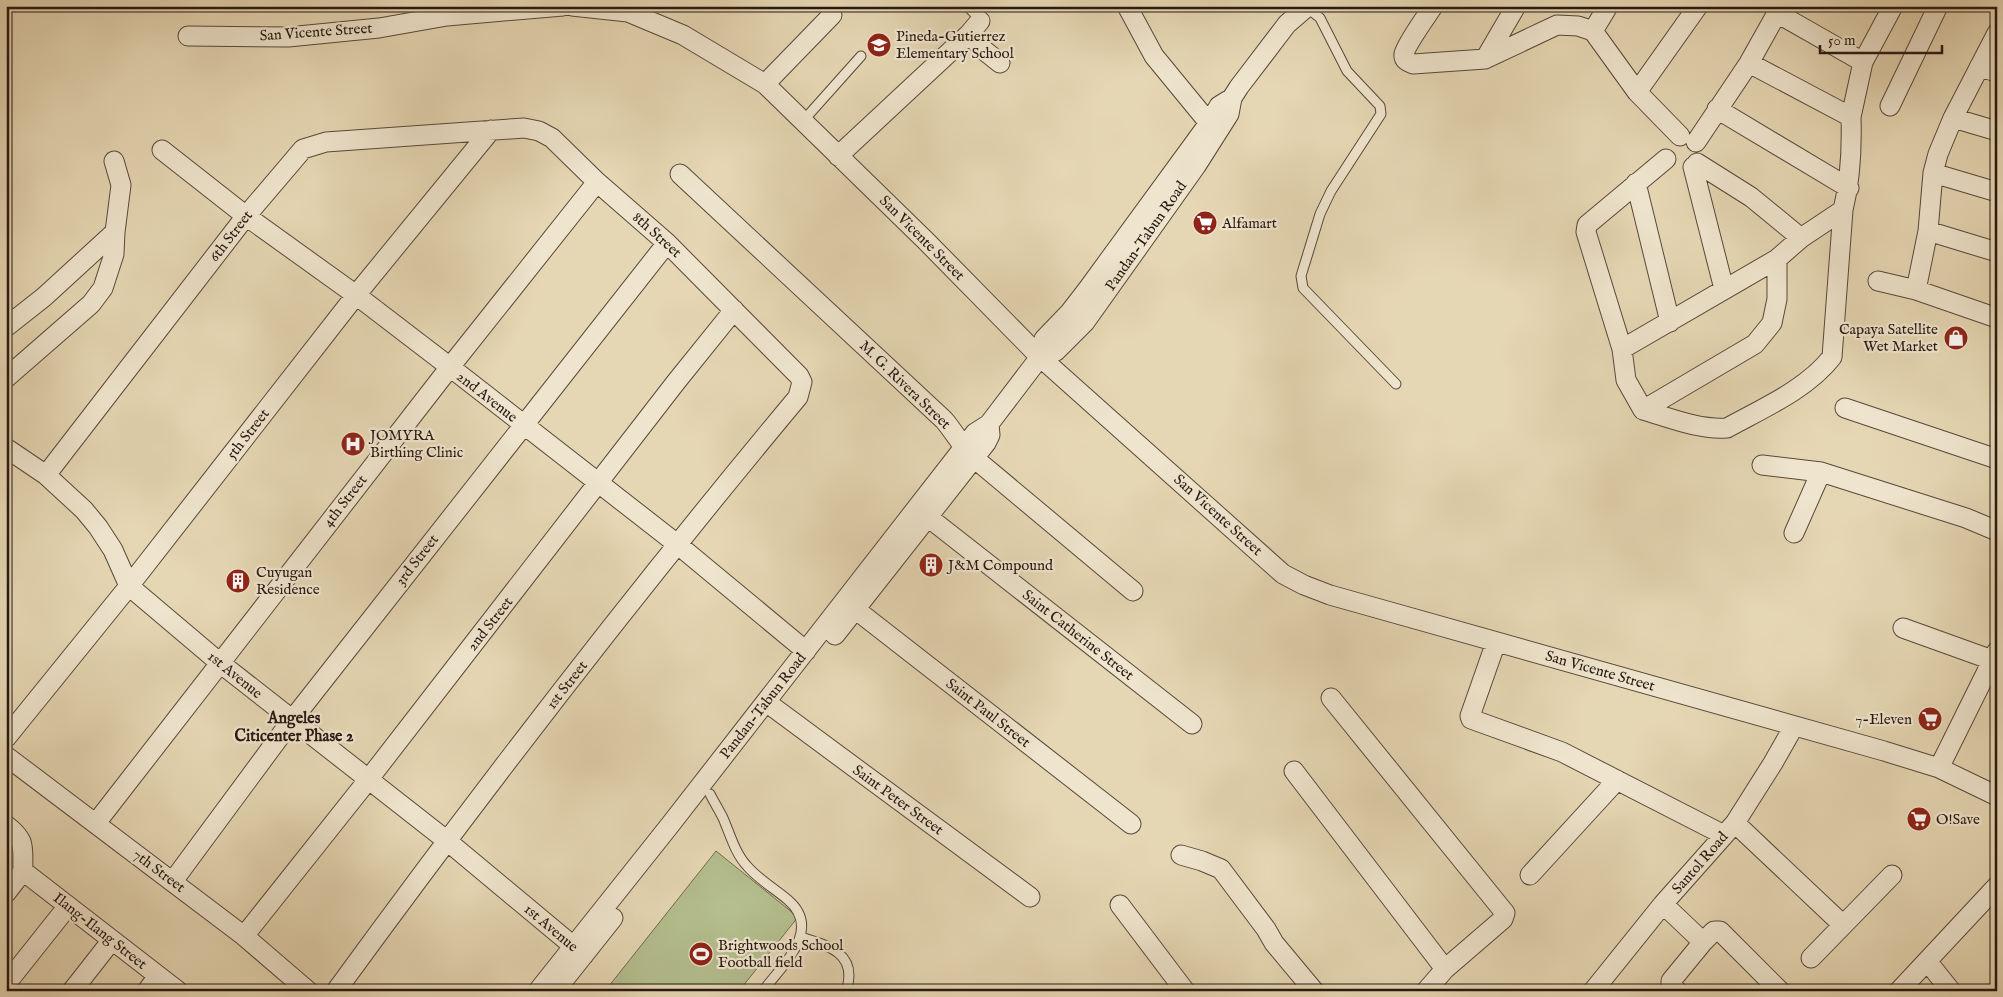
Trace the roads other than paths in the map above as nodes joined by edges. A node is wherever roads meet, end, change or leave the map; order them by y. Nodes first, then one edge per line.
1 (562, 6) edge
2 (572, 6) edge
3 (967, 6) edge
4 (1127, 6) edge
5 (1433, 6) edge
6 (1516, 6) edge
7 (1608, 6) edge
8 (1698, 6) edge
9 (1892, 6) edge
10 (1938, 6) edge
11 (1300, 10) edge
12 (1779, 10) edge
13 (447, 11) edge
14 (832, 15) dead end
15 (975, 28) junction
16 (1593, 31) junction
17 (1997, 33) edge
18 (188, 36) dead end
19 (861, 56) dead end
20 (1485, 59) junction
21 (1863, 62) junction
22 (1000, 63) dead end
23 (1749, 63) junction
24 (1988, 69) edge
25 (765, 84) junction
26 (1637, 92) junction
27 (1890, 106) dead end
28 (1717, 109) junction
29 (1851, 116) junction
30 (1953, 118) junction
31 (803, 121) junction
32 (1214, 127) junction
33 (491, 130) junction
34 (1997, 132) edge
35 (1688, 139) junction
36 (162, 150) dead end
37 (838, 156) junction
38 (1666, 159) junction
39 (114, 161) dead end
40 (1695, 165) junction
41 (1933, 172) junction
42 (680, 174) dead end
43 (597, 182) junction
44 (1636, 183) junction
45 (1849, 188) junction
46 (1997, 192) edge
47 (1843, 210) junction
48 (246, 216) junction
49 (1928, 231) junction
50 (115, 232) junction
51 (1801, 238) junction
52 (667, 243) junction
53 (1997, 252) edge
54 (1777, 258) junction
55 (1878, 281) dead end
56 (1724, 289) junction
57 (1916, 290) junction
58 (356, 295) junction
59 (734, 310) junction
60 (1997, 318) edge
61 (1670, 322) junction
62 (6, 327) edge
63 (1622, 349) junction
64 (1040, 358) junction
65 (450, 367) junction
66 (6, 378) edge
67 (802, 382) joint
68 (1396, 384) dead end
69 (1845, 408) dead end
70 (1643, 410) junction
71 (522, 425) junction
72 (6, 448) edge
73 (968, 453) junction
74 (1997, 459) edge
75 (1762, 465) dead end
76 (1821, 472) junction
77 (46, 475) junction
78 (598, 484) junction
79 (922, 513) junction
80 (1997, 531) edge
81 (1794, 533) dead end
82 (677, 544) junction
83 (129, 586) junction
84 (1133, 591) dead end
85 (850, 605) junction
86 (1903, 628) dead end
87 (1496, 642) junction
88 (806, 650) junction
89 (1995, 655) edge
90 (220, 663) junction
91 (1997, 685) edge
92 (1975, 692) junction
93 (1331, 698) dead end
94 (771, 706) junction
95 (292, 720) junction
96 (1192, 724) dead end
97 (1794, 726) junction
98 (6, 738) edge
99 (6, 756) edge
100 (1938, 768) junction
101 (1294, 771) dead end
102 (368, 780) junction
103 (1617, 780) junction
104 (710, 794) junction
105 (1997, 796) edge
106 (96, 822) junction
107 (1131, 824) dead end
108 (6, 825) edge
109 (1730, 829) junction
110 (446, 840) junction
111 (1181, 855) dead end
112 (23, 871) junction
113 (1530, 875) dead end
114 (1892, 875) dead end
115 (173, 881) junction
116 (1997, 886) edge
117 (6, 893) edge
118 (1030, 897) dead end
119 (1663, 904) junction
120 (1120, 905) dead end
121 (68, 906) junction
122 (1843, 925) junction
123 (244, 936) junction
124 (801, 937) junction
125 (112, 940) junction
126 (1703, 942) junction
127 (579, 950) junction
128 (1811, 958) dead end
129 (1927, 961) junction
130 (1445, 969) junction
131 (158, 976) junction
132 (6, 984) edge
133 (72, 991) edge
134 (147, 991) edge
135 (178, 991) edge
136 (308, 991) edge
137 (336, 991) edge
138 (538, 991) edge
139 (555, 991) edge
140 (763, 991) edge
141 (843, 991) edge
142 (1185, 991) edge
143 (1314, 991) edge
144 (1426, 991) edge
145 (1593, 991) edge
146 (1677, 991) edge
147 (1780, 991) edge
148 (1899, 991) edge
149 (1951, 991) edge

1 - 13 street, San Vicente Street
2 - 25 street, San Vicente Street
3 - 15 lane
4 - 32 street
5 - 20 street
6 - 20 street
7 - 16 street
8 - 26 street
9 - 21 street
10 - 27 street
11 - 32 street, Pandan-Tabun Road
11 - 68 lane
12 - 21 street
12 - 23 street
13 - 18 street, San Vicente Street
14 - 25 street
15 - 22 street
15 - 37 street
16 - 20 street
16 - 26 street
17 - 24 street
19 - 31 lane
21 - 29 street
23 - 28 street
23 - 29 street
24 - 30 street
25 - 31 street, San Vicente Street
26 - 35 street
28 - 35 street
28 - 45 street
29 - 45 street
30 - 34 street
30 - 41 street
31 - 37 street, San Vicente Street
32 - 64 street, Pandan-Tabun Road
33 - 43 street, 8th Street
33 - 48 street, 6th Street
33 - 58 street, 5th Street
35 - 38 street
35 - 40 street
36 - 48 street, 2nd Avenue
37 - 64 street, San Vicente Street
38 - 40 street
38 - 44 street
39 - 50 street
40 - 51 street
40 - 56 street
41 - 46 street
41 - 49 street
42 - 73 street, M. G. Rivera Street
43 - 52 street, 8th Street
43 - 65 street, 4th Street
44 - 61 street
44 - 63 street
45 - 47 street
47 - 51 street
47 - 70 street
48 - 58 street, 2nd Avenue
48 - 77 street, 6th Street
49 - 53 street
49 - 57 street
50 - 62 street
50 - 66 street
51 - 54 street
52 - 59 street, 8th Street
52 - 71 street, 3rd Street
54 - 56 street
54 - 70 street
55 - 57 street
56 - 61 street
57 - 60 street
58 - 65 street, 2nd Avenue
58 - 83 street, 5th Street
59 - 67 street, 8th Street
59 - 78 street, 2nd Street
61 - 63 street
63 - 70 street
64 - 73 street, Pandan-Tabun Road
64 - 87 street, San Vicente Street
65 - 71 street, 2nd Avenue
65 - 90 street, 4th Street
67 - 82 street, 1st Street
69 - 74 street
71 - 78 street, 2nd Avenue
71 - 95 street, 3rd Street
72 - 77 street, 1st Avenue
73 - 79 street, Pandan-Tabun Road
73 - 84 street, M. G. Rivera Street
75 - 76 street
76 - 80 street
76 - 81 street
77 - 83 street, 1st Avenue
78 - 82 street, 2nd Avenue
78 - 102 street, 2nd Street
79 - 85 street, Pandan-Tabun Road
79 - 96 street, Saint Catherine Street
82 - 88 street, 2nd Avenue
82 - 110 street, 1st Street
83 - 90 street, 1st Avenue
83 - 98 street, 5th Street
85 - 88 street, Pandan-Tabun Road
85 - 94 street, Pandan-Tabun Road
85 - 107 street, Saint Paul Street
86 - 89 street
87 - 97 street, San Vicente Street
87 - 103 street
88 - 94 street, Pandan-Tabun Road
89 - 92 street
90 - 95 street, 1st Avenue
90 - 106 street, 4th Street
91 - 92 street
92 - 100 street
93 - 130 street
94 - 104 street, Pandan-Tabun Road
94 - 118 street, Saint Peter Street
94 - 127 street, Pandan-Tabun Road
95 - 102 street, 1st Avenue
95 - 115 street, 3rd Street
97 - 100 street, San Vicente Street
97 - 109 street, Santol Road
99 - 106 street, 7th Street
100 - 105 street, San Vicente Street
101 - 130 street
102 - 110 street, 1st Avenue
102 - 123 street, 2nd Street
103 - 109 street
103 - 113 street
104 - 124 lane
104 - 127 street, Pandan-Tabun Road
106 - 115 street, 7th Street
108 - 112 street
109 - 119 street, Santol Road
109 - 122 street
110 - 127 street, 1st Avenue
110 - 137 street, 1st Street
111 - 143 street
112 - 117 street
112 - 121 street, Ilang-Ilang Street
114 - 122 street
115 - 123 street, 7th Street
116 - 129 street
119 - 126 street
119 - 145 street, Santol Road
120 - 142 street
121 - 125 street, Ilang-Ilang Street
121 - 132 street
122 - 128 street
123 - 136 street, 7th Street
124 - 140 lane
124 - 141 lane
125 - 131 street, Ilang-Ilang Street
125 - 133 street
126 - 146 street
126 - 147 street
127 - 138 street, Pandan-Tabun Road
127 - 139 street, Pandan-Tabun Road
129 - 148 street
129 - 149 street
130 - 144 street
131 - 134 street
131 - 135 street, Ilang-Ilang Street

